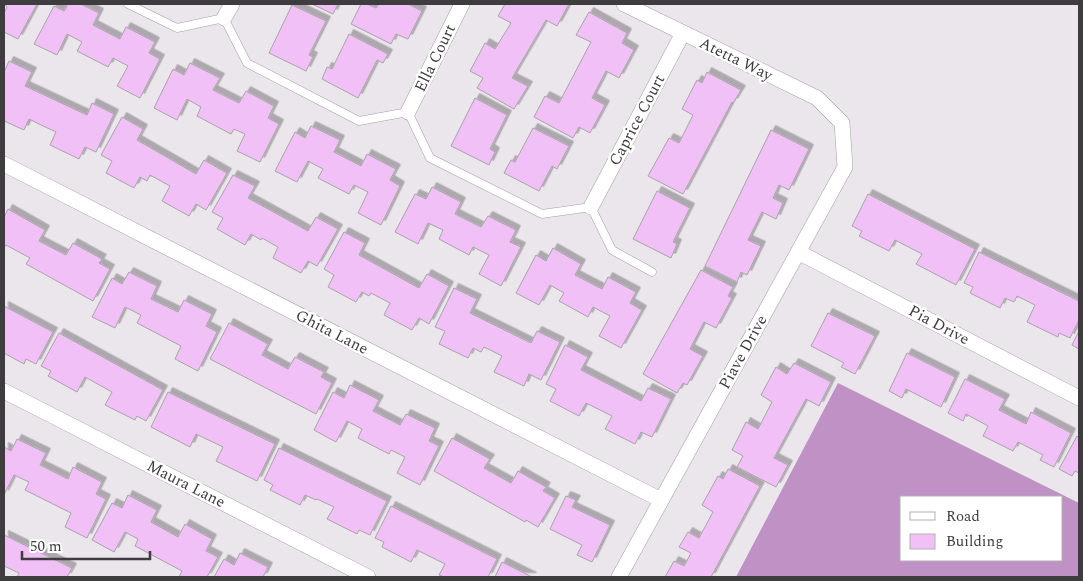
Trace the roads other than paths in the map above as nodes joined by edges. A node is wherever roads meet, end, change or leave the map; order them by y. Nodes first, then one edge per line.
1 (128, 4) edge
2 (232, 4) edge
3 (462, 4) edge
4 (624, 4) edge
5 (224, 18) junction
6 (683, 33) junction
7 (408, 112) junction
8 (842, 123) joint
9 (4, 164) edge
10 (591, 207) junction
11 (798, 252) junction
12 (652, 272) dead end
13 (4, 391) edge
14 (1079, 398) edge
15 (661, 500) junction
16 (368, 577) edge
17 (619, 577) edge

1 - 5 lane
2 - 5 street
3 - 7 street, Ella Court
4 - 6 street, Atetta Way
5 - 7 lane
6 - 8 street, Atetta Way
6 - 10 street, Caprice Court
7 - 10 lane
8 - 11 street, Piave Drive
9 - 15 street, Ghita Lane
10 - 12 lane
11 - 14 street, Pia Drive
11 - 15 street, Piave Drive
13 - 16 street, Maura Lane
15 - 17 street, Piave Drive

